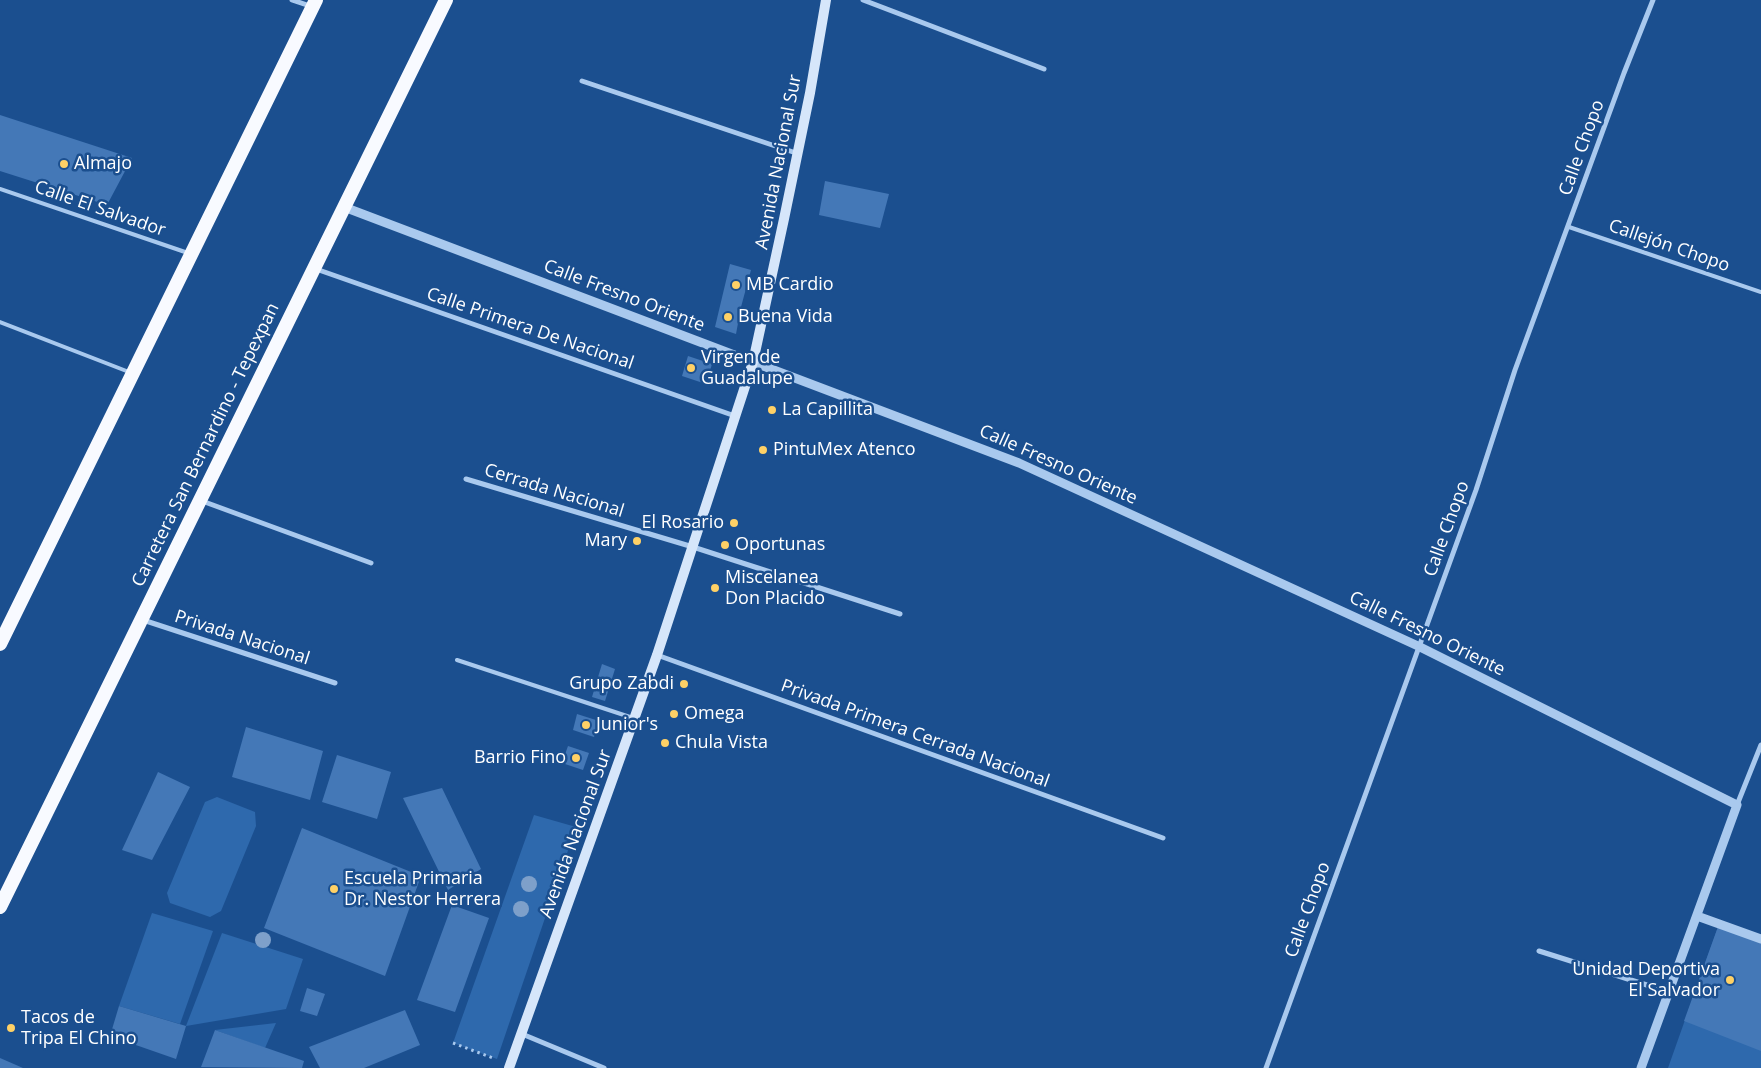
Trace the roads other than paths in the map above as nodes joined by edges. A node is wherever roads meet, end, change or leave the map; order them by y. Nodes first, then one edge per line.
1 (292, 0) edge
2 (446, 0) edge
3 (826, 0) edge
4 (863, 0) edge
5 (1652, 0) edge
6 (315, 4) edge
7 (1044, 69) dead end
8 (582, 81) dead end
9 (796, 153) junction
10 (0, 189) edge
11 (344, 207) junction
12 (1568, 227) junction
13 (192, 254) junction
14 (314, 268) junction
15 (1761, 292) edge
16 (0, 322) edge
17 (753, 362) junction
18 (133, 374) junction
19 (736, 416) junction
20 (466, 479) dead end
21 (200, 500) junction
22 (693, 547) junction
23 (371, 563) dead end
24 (900, 614) dead end
25 (141, 620) junction
26 (0, 644) edge
27 (1418, 646) junction
28 (657, 655) junction
29 (457, 660) dead end
30 (335, 683) dead end
31 (634, 718) junction
32 (1761, 745) edge
33 (1737, 805) junction
34 (1163, 838) dead end
35 (0, 907) edge
36 (1697, 916) junction
37 (1761, 940) edge
38 (1539, 951) dead end
39 (1669, 992) junction
40 (521, 1033) junction
41 (510, 1066) edge
42 (604, 1068) edge
43 (1266, 1068) edge
44 (1641, 1068) edge

1 - 6 street
2 - 11 highway, Carretera San Bernardino - Tepexpan
3 - 9 main road, Avenida Nacional Sur
4 - 7 street
5 - 12 street, Calle Chopo
6 - 13 highway
8 - 9 street
9 - 17 main road, Avenida Nacional Sur
10 - 13 lane, Calle El Salvador
11 - 14 highway, Carretera San Bernardino - Tepexpan
11 - 17 street, Calle Fresno Oriente
12 - 15 lane, Callejón Chopo
12 - 27 street, Calle Chopo
13 - 18 highway
14 - 19 street, Calle Primera De Nacional
14 - 21 highway, Carretera San Bernardino - Tepexpan
16 - 18 lane
17 - 19 main road, Avenida Nacional Sur
17 - 27 street, Calle Fresno Oriente
18 - 26 highway
19 - 22 main road, Avenida Nacional Sur
20 - 22 street, Cerrada Nacional
21 - 23 street
21 - 25 highway, Carretera San Bernardino - Tepexpan
22 - 24 street, Cerrada Nacional
22 - 28 main road, Avenida Nacional Sur
25 - 30 street, Privada Nacional
25 - 35 highway, Carretera San Bernardino - Tepexpan
27 - 33 street, Calle Fresno Oriente
27 - 43 street, Calle Chopo
28 - 31 main road, Avenida Nacional Sur
28 - 34 street, Privada Primera Cerrada Nacional
29 - 31 lane
31 - 40 main road, Avenida Nacional Sur
32 - 33 street
33 - 36 street
36 - 37 street
36 - 39 street
38 - 39 street
39 - 44 street
40 - 41 main road, Avenida Nacional Sur
40 - 42 street

